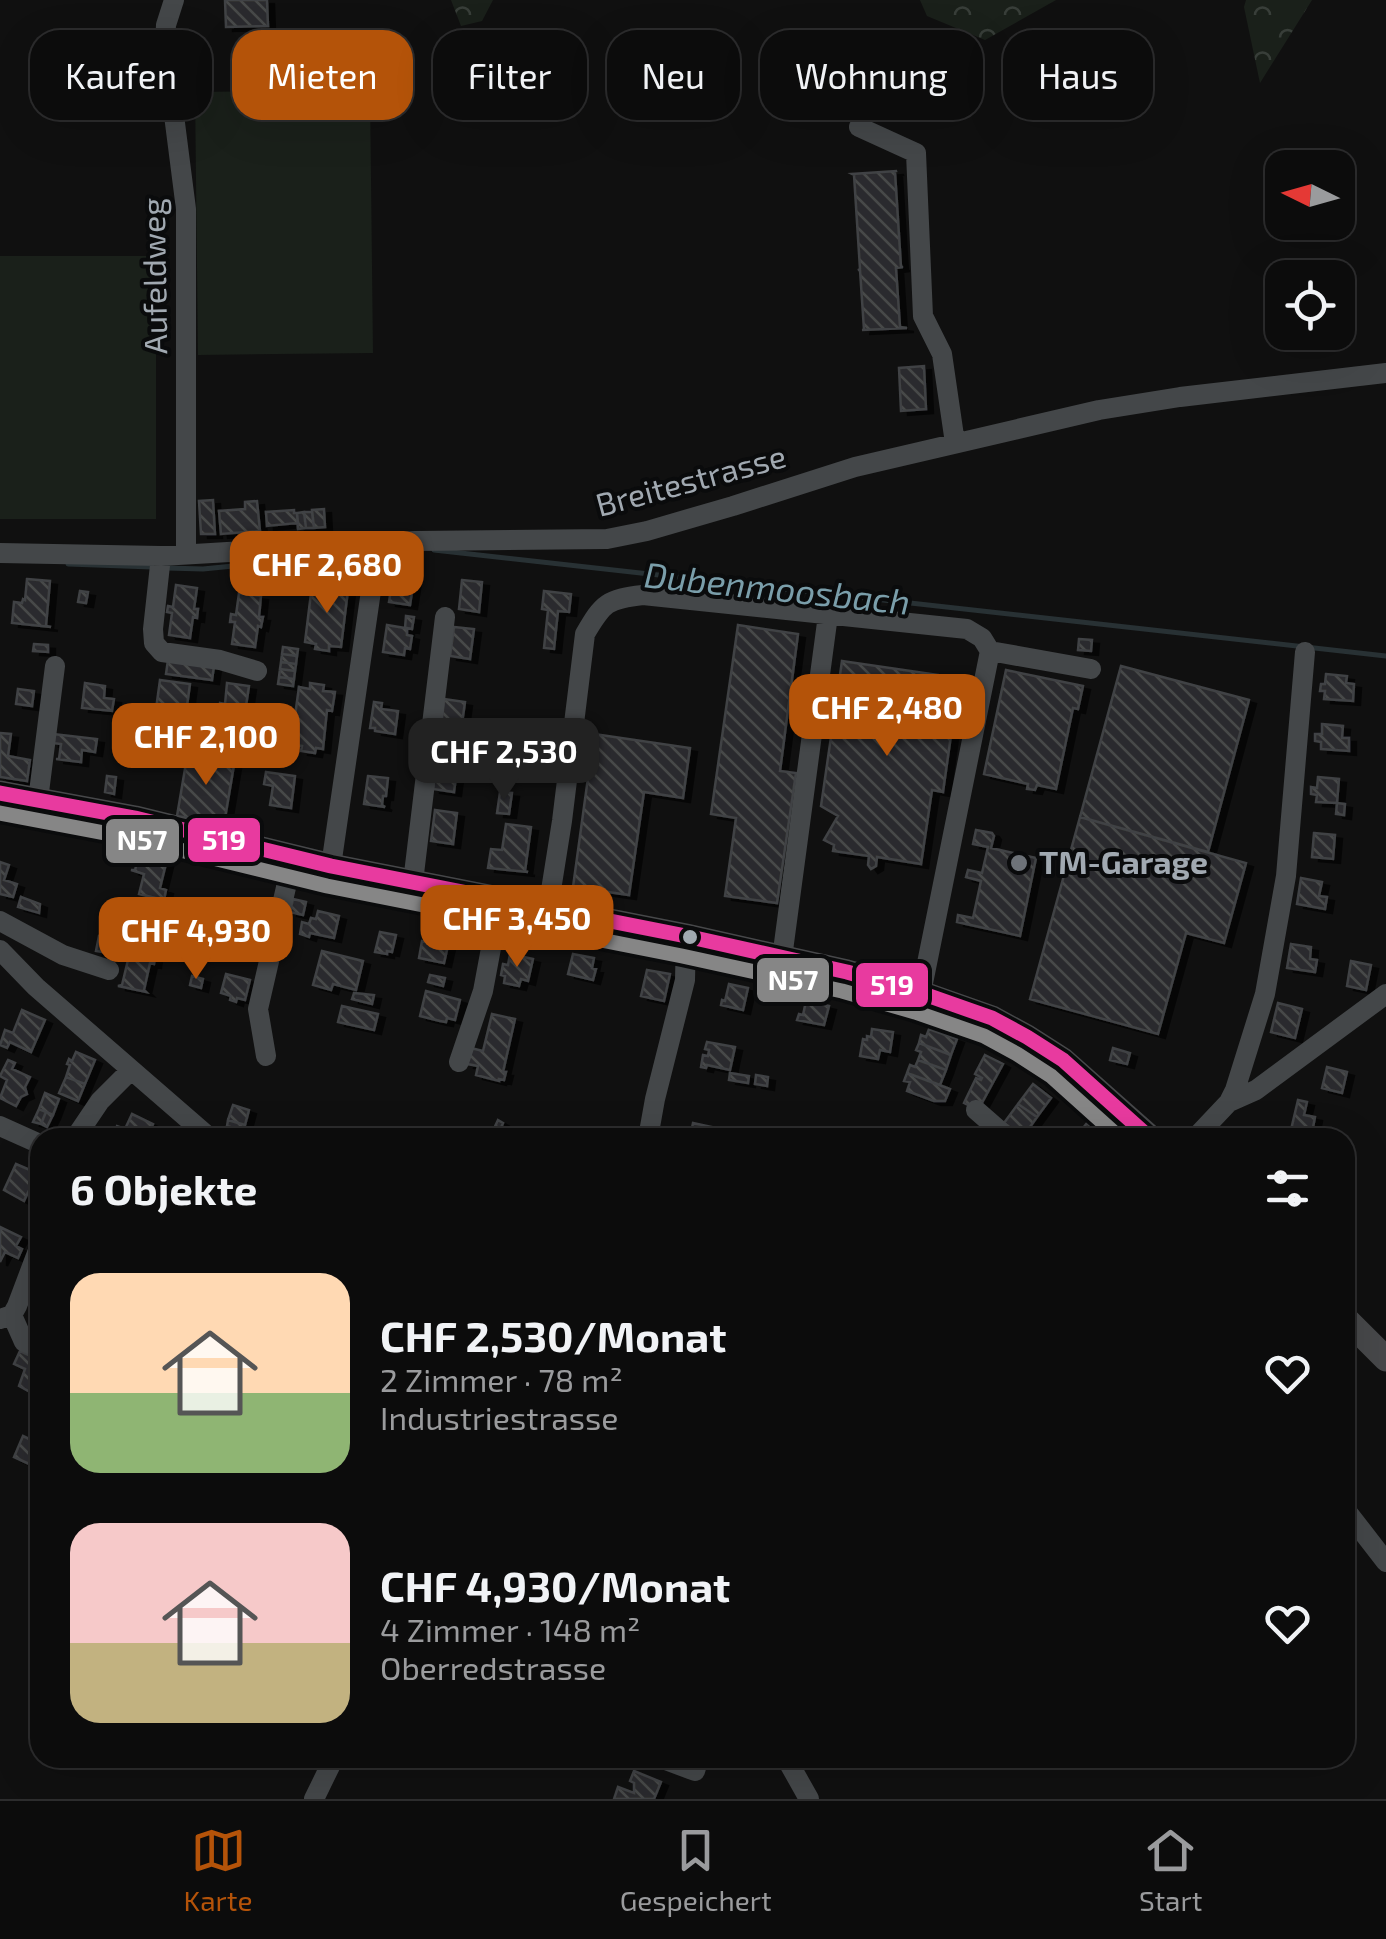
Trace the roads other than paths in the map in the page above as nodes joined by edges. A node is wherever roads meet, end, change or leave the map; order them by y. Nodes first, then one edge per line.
1 (174, 0) edge
2 (859, 127) dead end
3 (1386, 373) edge
4 (954, 443) junction
5 (0, 553) edge
6 (186, 554) junction
7 (162, 556) junction
8 (372, 584) dead end
9 (828, 615) junction
10 (446, 617) dead end
11 (990, 650) junction
12 (1305, 652) dead end
13 (56, 666) dead end
14 (1091, 669) dead end
15 (256, 671) dead end
16 (0, 792) edge
17 (38, 800) junction
18 (292, 857) junction
19 (331, 866) junction
20 (412, 882) junction
21 (500, 900) junction
22 (548, 909) junction
23 (0, 921) edge
24 (686, 936) junction
25 (0, 950) edge
26 (782, 958) junction
27 (109, 970) dead end
28 (921, 993) junction
29 (1386, 994) edge
30 (266, 1056) dead end
31 (459, 1062) dead end
32 (130, 1070) junction
33 (1228, 1102) junction
34 (976, 1110) dead end
35 (0, 1126) edge
36 (82, 1128) edge
37 (198, 1128) edge
38 (650, 1128) edge
39 (997, 1128) edge
40 (1140, 1128) edge
41 (1204, 1128) edge
42 (30, 1140) edge
43 (30, 1266) edge
44 (6, 1317) edge
45 (1355, 1328) edge
46 (30, 1344) edge
47 (1386, 1359) edge
48 (1355, 1521) edge
49 (1386, 1562) edge
50 (329, 1768) edge
51 (791, 1768) edge
52 (314, 1799) edge
53 (808, 1799) edge

1 - 6 street, Aufeldweg
2 - 4 street
3 - 4 street, Breitestrasse
4 - 6 street, Breitestrasse
5 - 7 street, Breitestrasse
6 - 7 street, Breitestrasse
7 - 15 street
8 - 19 street
9 - 11 street
9 - 22 street
9 - 26 street
10 - 20 street
11 - 14 street
11 - 28 street
12 - 33 street
13 - 17 street
16 - 17 main road
17 - 18 main road
18 - 19 main road
18 - 30 street
19 - 20 main road
20 - 21 main road
21 - 22 main road
21 - 31 street
22 - 24 main road
23 - 27 street
24 - 26 main road
24 - 38 street
25 - 32 street
26 - 28 main road
28 - 40 main road
29 - 33 street
32 - 36 street
32 - 37 street
33 - 41 street
34 - 39 street
35 - 42 street
43 - 44 street
44 - 46 street
45 - 47 main road
48 - 49 street
50 - 52 street
51 - 53 street

